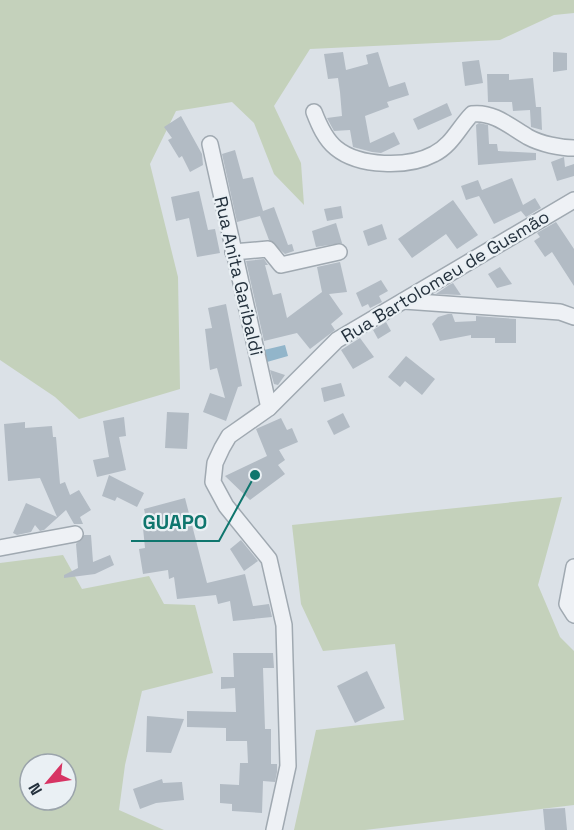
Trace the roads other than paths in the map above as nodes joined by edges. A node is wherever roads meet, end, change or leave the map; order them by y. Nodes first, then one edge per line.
1 (314, 112) dead end
2 (210, 144) dead end
3 (574, 148) edge
4 (574, 200) edge
5 (233, 252) junction
6 (339, 252) dead end
7 (404, 301) junction
8 (574, 317) edge
9 (268, 408) junction
10 (75, 534) dead end
11 (0, 548) edge
12 (574, 567) edge
13 (574, 615) edge
14 (274, 830) edge

1 - 3 street
2 - 5 street, Rua Anita Garibaldi
4 - 7 street, Rua Bartolomeu de Gusmão
5 - 6 street
5 - 9 street, Rua Anita Garibaldi
7 - 8 street
7 - 9 street, Rua Bartolomeu de Gusmão
9 - 14 street, Rua Bartolomeu de Gusmão
10 - 11 street
12 - 13 street

